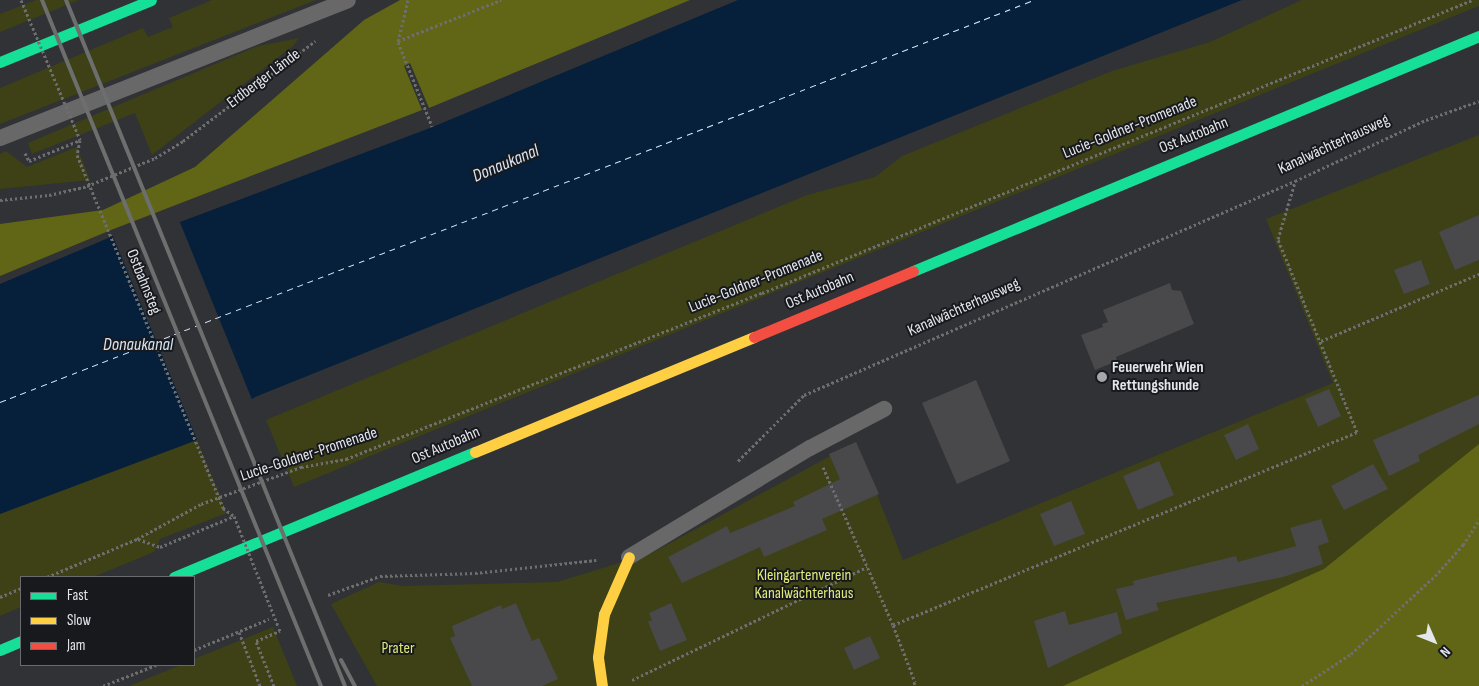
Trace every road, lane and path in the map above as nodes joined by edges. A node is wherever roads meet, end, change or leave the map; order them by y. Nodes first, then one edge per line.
1 (21, 0) edge
2 (150, 0) edge
3 (348, 0) edge
4 (408, 0) edge
5 (501, 0) edge
6 (1472, 0) edge
7 (322, 36) dead end
8 (1479, 36) edge
9 (398, 42) junction
10 (0, 62) edge
11 (1479, 101) edge
12 (432, 126) dead end
13 (0, 138) edge
14 (80, 140) junction
15 (29, 161) dead end
16 (1295, 181) junction
17 (0, 200) edge
18 (1479, 274) edge
19 (1321, 341) junction
20 (884, 409) dead end
21 (810, 448) junction
22 (734, 465) dead end
23 (234, 516) junction
24 (1479, 520) edge
25 (137, 539) junction
26 (629, 557) junction
27 (867, 567) junction
28 (49, 576) edge
29 (176, 576) edge
30 (20, 588) edge
31 (328, 595) dead end
32 (0, 597) edge
33 (269, 619) dead end
34 (893, 625) junction
35 (239, 632) junction
36 (20, 641) edge
37 (0, 650) edge
38 (195, 650) edge
39 (153, 666) edge
40 (627, 682) dead end
41 (103, 686) edge
42 (260, 686) edge
43 (274, 686) edge
44 (602, 686) edge
45 (913, 686) edge
46 (1302, 686) edge

1 - 14 path, Ostbahnsteg, bridge
2 - 10 main road
3 - 13 lane, Erdberger Lände
4 - 9 path
5 - 9 path
6 - 25 path, Lucie-Goldner-Promenade
7 - 17 path, Erdberger Lände
8 - 29 main road, Ost Autobahn
9 - 12 path
11 - 16 path, Kanalwächterhausweg
14 - 15 path
14 - 23 path, Ostbahnsteg, bridge
16 - 19 path
16 - 22 path, Kanalwächterhausweg
18 - 19 path
19 - 34 path
20 - 21 lane
21 - 26 lane
21 - 27 path
23 - 25 path
23 - 43 path, Ostbahnsteg, bridge
24 - 46 path
25 - 28 path, Lucie-Goldner-Promenade
26 - 31 path
26 - 44 main road
27 - 34 path
27 - 40 path
30 - 32 path
33 - 35 path
34 - 45 path
35 - 38 path
35 - 42 path
36 - 37 main road
39 - 41 path

